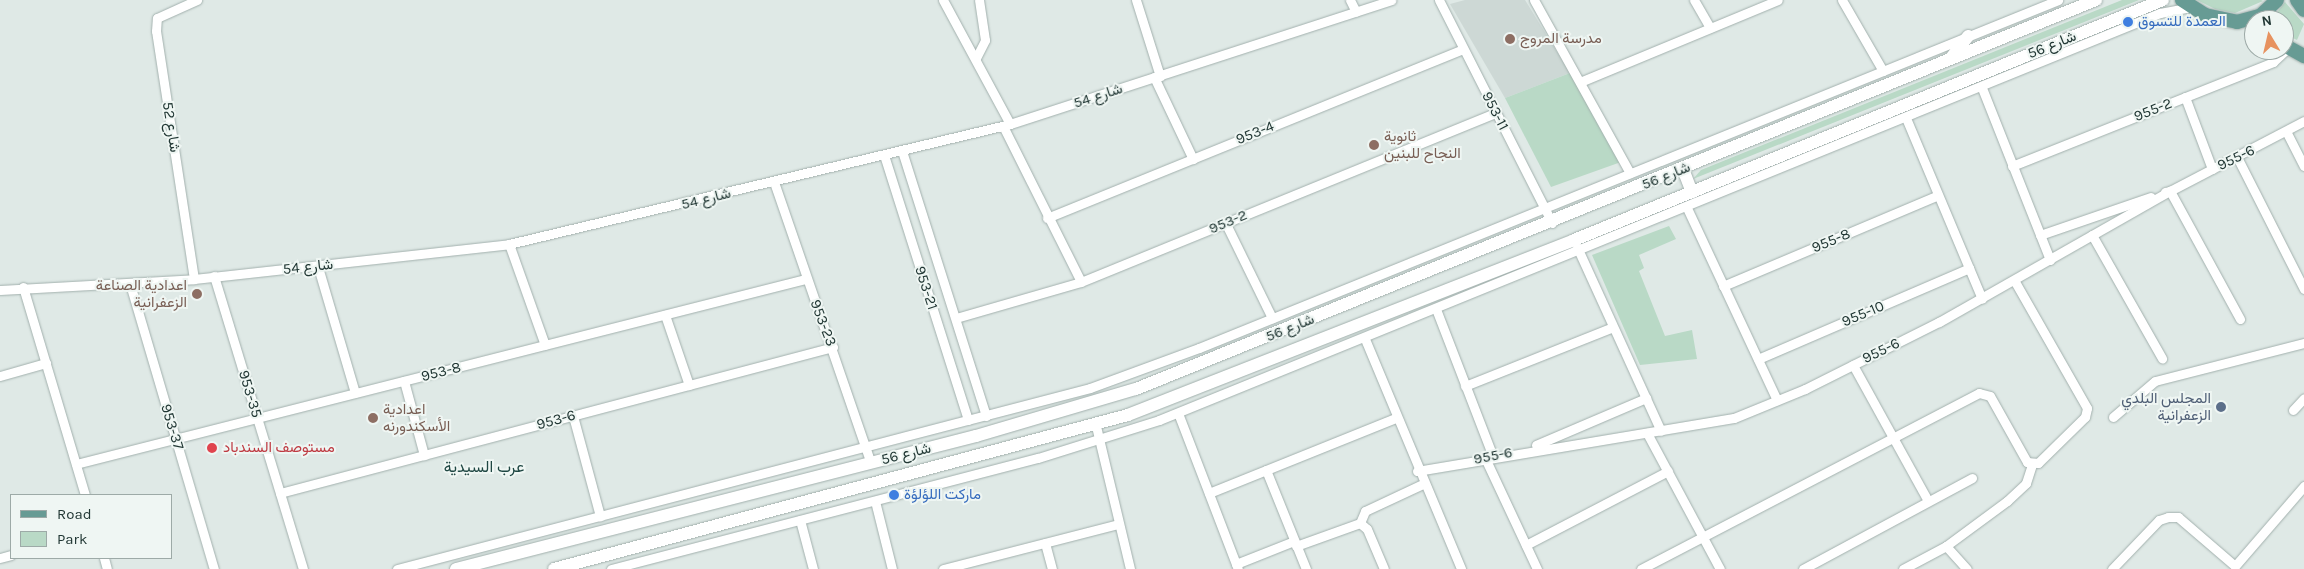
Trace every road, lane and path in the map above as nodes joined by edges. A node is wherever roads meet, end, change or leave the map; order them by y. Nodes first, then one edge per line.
1 (197, 0) edge
2 (943, 0) edge
3 (979, 0) edge
4 (1136, 0) edge
5 (1350, 0) edge
6 (1391, 0) edge
7 (1439, 0) edge
8 (1534, 0) edge
9 (1694, 0) edge
10 (1778, 0) edge
11 (1842, 0) edge
12 (2096, 0) edge
13 (2163, 0) edge
14 (2276, 0) edge
15 (2297, 0) edge
16 (2055, 1) edge
17 (2186, 4) edge
18 (2304, 10) edge
19 (1356, 12) junction
20 (2237, 22) junction
21 (2244, 25) edge
22 (1710, 28) junction
23 (1968, 36) junction
24 (1464, 49) junction
25 (976, 58) junction
26 (1950, 60) junction
27 (2275, 60) edge
28 (1883, 71) junction
29 (1157, 77) junction
30 (1580, 82) junction
31 (1982, 88) junction
32 (2185, 97) junction
33 (1496, 113) junction
34 (1906, 118) junction
35 (2304, 121) edge
36 (1006, 125) junction
37 (2287, 133) junction
38 (902, 151) junction
39 (884, 155) junction
40 (2236, 157) junction
41 (1193, 159) junction
42 (2012, 166) junction
43 (2304, 166) edge
44 (1682, 170) junction
45 (2212, 170) junction
46 (1630, 173) junction
47 (774, 182) junction
48 (2170, 191) junction
49 (1692, 192) junction
50 (1938, 195) junction
51 (1544, 208) junction
52 (1686, 208) junction
53 (1047, 218) junction
54 (1552, 223) junction
55 (1226, 224) junction
56 (1532, 231) junction
57 (2040, 235) junction
58 (2092, 235) junction
59 (1513, 238) junction
60 (509, 244) junction
61 (1576, 246) junction
62 (1542, 252) junction
63 (1521, 260) junction
64 (2050, 260) junction
65 (318, 267) junction
66 (1969, 268) junction
67 (214, 276) junction
68 (194, 279) junction
69 (805, 279) junction
70 (2014, 280) junction
71 (1081, 282) junction
72 (130, 284) junction
73 (1723, 286) junction
74 (23, 287) junction
75 (2304, 289) edge
76 (0, 290) edge
77 (1982, 299) junction
78 (1436, 310) junction
79 (665, 315) junction
80 (956, 318) junction
81 (1272, 318) junction
82 (2240, 319) dead end
83 (1614, 327) junction
84 (1365, 339) junction
85 (2304, 343) edge
86 (545, 345) junction
87 (832, 347) junction
88 (2162, 358) dead end
89 (1758, 359) junction
90 (46, 363) junction
91 (1853, 365) junction
92 (0, 376) edge
93 (404, 381) junction
94 (689, 385) junction
95 (1465, 386) junction
96 (355, 394) junction
97 (1646, 398) junction
98 (2304, 398) edge
99 (1777, 400) junction
100 (2293, 410) dead end
101 (1178, 413) junction
102 (573, 416) junction
103 (986, 416) junction
104 (2113, 416) dead end
105 (257, 418) junction
106 (1396, 418) junction
107 (968, 420) junction
108 (1096, 426) junction
109 (1661, 431) junction
110 (1647, 433) junction
111 (976, 436) junction
112 (176, 439) junction
113 (1100, 440) junction
114 (1894, 440) junction
115 (865, 446) junction
116 (1524, 451) junction
117 (424, 455) junction
118 (982, 456) junction
119 (1489, 457) junction
120 (872, 463) junction
121 (76, 464) junction
122 (2032, 464) junction
123 (1266, 470) junction
124 (1418, 471) junction
125 (1668, 471) junction
126 (1972, 478) dead end
127 (1423, 484) junction
128 (2304, 486) edge
129 (280, 493) junction
130 (1209, 493) junction
131 (85, 494) edge
132 (875, 501) junction
133 (1928, 501) junction
134 (600, 516) junction
135 (800, 520) junction
136 (1360, 523) junction
137 (1118, 524) junction
138 (1703, 536) junction
139 (1045, 543) junction
140 (1295, 544) junction
141 (1526, 545) junction
142 (1946, 546) junction
143 (973, 565) edge
144 (1237, 566) edge
145 (2235, 568) edge
146 (214, 569) edge
147 (303, 569) edge
148 (397, 569) edge
149 (456, 569) edge
150 (554, 569) edge
151 (611, 569) edge
152 (813, 569) edge
153 (892, 569) edge
154 (943, 569) edge
155 (1052, 569) edge
156 (1130, 569) edge
157 (1306, 569) edge
158 (1384, 569) edge
159 (1461, 569) edge
160 (1537, 569) edge
161 (1641, 569) edge
162 (1720, 569) edge
163 (1803, 569) edge
164 (1903, 569) edge
165 (1967, 569) edge
166 (2112, 569) edge

1 - 68 street, شارع 52
2 - 25 street
3 - 25 street
4 - 29 street
5 - 19 street
6 - 19 street, شارع 54
7 - 24 street, 953-11
8 - 30 street
9 - 22 street
10 - 22 street
11 - 28 street
12 - 26 street, شارع 56
13 - 49 street, شارع 56
14 - 20 main road
15 - 18 main road
16 - 23 street
17 - 20 main road
17 - 31 street
19 - 29 street, شارع 54
20 - 21 main road
22 - 30 street
23 - 26 street
23 - 28 street
24 - 33 street, 953-11
24 - 41 street, 953-4
25 - 36 street
26 - 44 street, شارع 56
27 - 32 street, 955-2
28 - 46 street
29 - 36 street, شارع 54
29 - 41 street
30 - 46 street
31 - 34 street
31 - 42 street
32 - 42 street, 955-2
32 - 45 street
33 - 51 street, 953-11
33 - 55 street, 953-2
34 - 50 street
34 - 52 street
35 - 37 street, 955-6
36 - 38 street, شارع 54
36 - 53 street
37 - 40 street, 955-6
37 - 43 street
38 - 39 street, شارع 54
38 - 80 street, 953-21
39 - 47 street, شارع 54
39 - 107 street, 953-21
40 - 45 street, 955-6
40 - 75 street
41 - 53 street, 953-4
42 - 57 street
44 - 49 street
44 - 54 street, شارع 56
45 - 48 street, 955-6
46 - 51 street
47 - 60 street, شارع 54
47 - 69 street, 953-23
48 - 57 street
48 - 58 street, 955-6
48 - 82 street
49 - 61 street, شارع 56
50 - 66 street
50 - 73 street, 955-8
51 - 54 street, 953-11
51 - 81 street
52 - 61 street
52 - 73 street
53 - 71 street
54 - 56 street, شارع 56
55 - 71 street, 953-2
55 - 81 street
56 - 59 street, شارع 56
56 - 62 street
57 - 64 street
58 - 64 street, 955-6
58 - 88 street
59 - 63 street
59 - 111 street, شارع 56
60 - 65 street, شارع 54
60 - 86 street
61 - 62 street, شارع 56
61 - 78 street
61 - 83 street
62 - 63 street, شارع 56
63 - 108 street, شارع 56
64 - 70 street, 955-6
65 - 67 street, شارع 54
65 - 96 street
66 - 77 street
66 - 89 street, 955-10
67 - 68 street, شارع 54
67 - 105 street, 953-35
68 - 72 street, شارع 54
69 - 79 street, 953-8
69 - 87 street, 953-23
70 - 77 street, 955-6
70 - 122 street
71 - 80 street, 953-2
72 - 74 street, شارع 54
72 - 112 street, 953-37
73 - 89 street
74 - 76 street, شارع 54
74 - 90 street
77 - 91 street, 955-6
78 - 84 street
78 - 95 street
79 - 86 street, 953-8
79 - 94 street
80 - 103 street, 953-21
81 - 103 street
83 - 95 street
83 - 97 street
84 - 101 street
84 - 106 street
85 - 104 street
86 - 93 street, 953-8
87 - 94 street, 953-6
87 - 115 street, 953-23
89 - 99 street
90 - 92 street
90 - 121 street
91 - 99 street, 955-6
91 - 114 street
93 - 96 street, 953-8
93 - 117 street
94 - 102 street, 953-6
95 - 119 street
96 - 105 street, 953-8
97 - 109 street
97 - 116 street
98 - 100 street
99 - 109 street, 955-6
101 - 113 street
101 - 130 street
102 - 117 street, 953-6
102 - 134 street
103 - 107 street
105 - 112 street, 953-8
105 - 129 street, 953-35
106 - 123 street
106 - 124 street
107 - 115 street
108 - 113 street
108 - 118 street, شارع 56
109 - 110 street, 955-6
110 - 116 street, 955-6
110 - 125 street
111 - 118 street
111 - 120 street, شارع 56
112 - 121 street, 953-8
112 - 146 street, 953-37
113 - 132 street
113 - 137 street
114 - 122 street
114 - 133 street
114 - 138 street
115 - 120 street, 953-23
115 - 134 street
116 - 119 street, 955-6
117 - 129 street, 953-6
118 - 150 street, شارع 56
119 - 124 street, 955-6
119 - 141 street
120 - 149 street, شارع 56
121 - 131 street
122 - 142 street
123 - 130 street
123 - 140 street
124 - 127 street
125 - 138 street
125 - 141 street
126 - 133 street
127 - 136 street
127 - 159 street
128 - 145 street
129 - 147 street, 953-35
130 - 144 street
132 - 135 street
132 - 153 street
133 - 163 street
134 - 148 street
135 - 151 street
135 - 152 street
136 - 140 street
136 - 158 street
137 - 139 street
137 - 156 street
138 - 161 street
138 - 162 street
139 - 143 street
139 - 155 street
140 - 144 street
140 - 157 street
141 - 160 street
142 - 164 street
142 - 165 street
143 - 154 street
145 - 166 street

